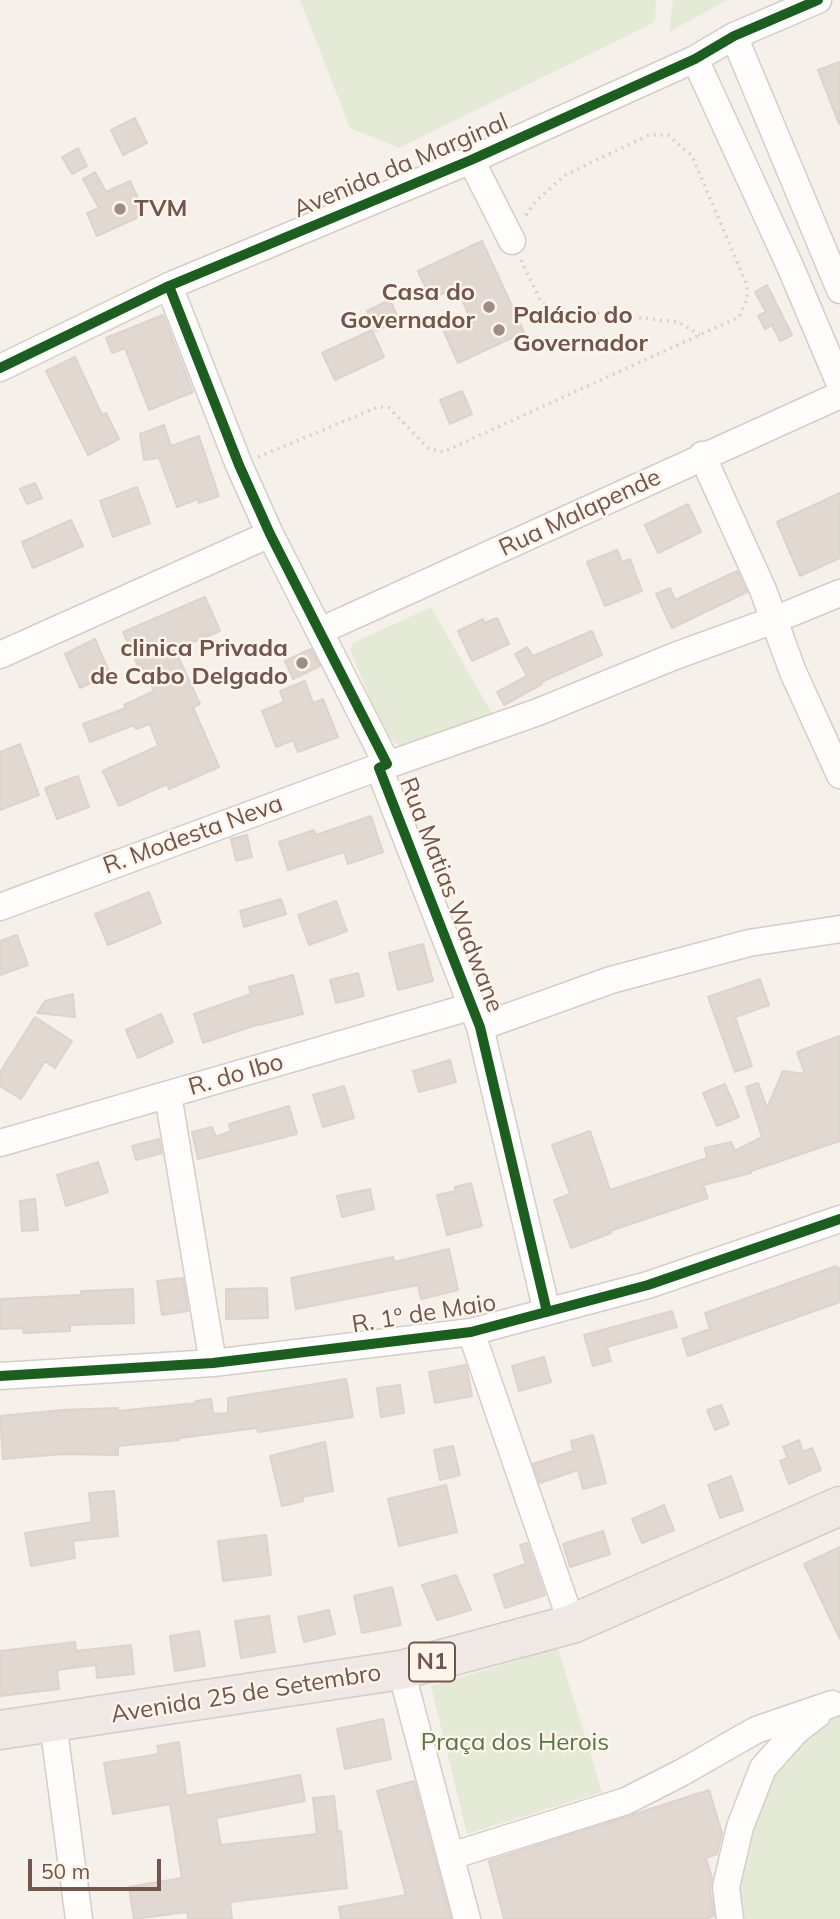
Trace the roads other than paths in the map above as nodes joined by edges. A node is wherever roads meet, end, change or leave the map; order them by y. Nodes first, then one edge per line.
1 (818, 0) edge
2 (734, 36) junction
3 (695, 60) junction
4 (471, 160) junction
5 (512, 241) road end
6 (831, 248) edge
7 (790, 266) junction
8 (169, 286) junction
9 (840, 290) edge
10 (0, 368) edge
11 (840, 384) edge
12 (840, 395) edge
13 (702, 455) junction
14 (270, 534) junction
15 (840, 593) edge
16 (774, 620) junction
17 (320, 631) junction
18 (0, 655) edge
19 (383, 766) junction
20 (840, 775) edge
21 (0, 907) edge
22 (840, 929) edge
23 (476, 1017) junction
24 (168, 1095) junction
25 (0, 1143) edge
26 (840, 1219) edge
27 (547, 1312) junction
28 (471, 1332) junction
29 (213, 1363) junction
30 (0, 1376) edge
31 (840, 1506) edge
32 (572, 1625) junction
33 (401, 1670) junction
34 (836, 1702) edge
35 (53, 1723) junction
36 (0, 1730) edge
37 (451, 1856) junction
38 (79, 1919) edge
39 (467, 1919) edge
40 (730, 1919) edge

1 - 2 street, Avenida da Marginal
2 - 3 street, Avenida da Marginal
2 - 6 street
3 - 4 street, Avenida da Marginal
3 - 7 street
4 - 5 street
4 - 8 street, Avenida da Marginal
6 - 7 street
6 - 9 street
7 - 11 street
8 - 10 street, Avenida da Marginal
8 - 14 street, Rua Matias Wadwane
12 - 13 street, Rua Malapende
13 - 16 street
13 - 17 street, Rua Malapende
14 - 17 street, Rua Matias Wadwane
14 - 18 street
15 - 16 street, R. Modesta Neva
16 - 19 street, R. Modesta Neva
16 - 20 street
17 - 19 street, Rua Matias Wadwane
19 - 21 street, R. Modesta Neva
19 - 23 street, Rua Matias Wadwane
22 - 23 street, R. do Ibo
23 - 24 street, R. do Ibo
23 - 27 street, Rua Matias Wadwane
24 - 25 street, R. do Ibo
24 - 29 street
26 - 27 street, R. 1º de Maio
27 - 28 street, R. 1º de Maio
28 - 29 street, R. 1º de Maio
28 - 32 street
29 - 30 street, R. 1º de Maio
31 - 32 highway, Avenida 25 de Setembro / N1
32 - 33 highway, Avenida 25 de Setembro / N1
33 - 35 highway, Avenida 25 de Setembro / N1
33 - 37 street
34 - 37 street
34 - 40 street
35 - 36 highway, Avenida 25 de Setembro / N1
35 - 38 street
37 - 39 street

